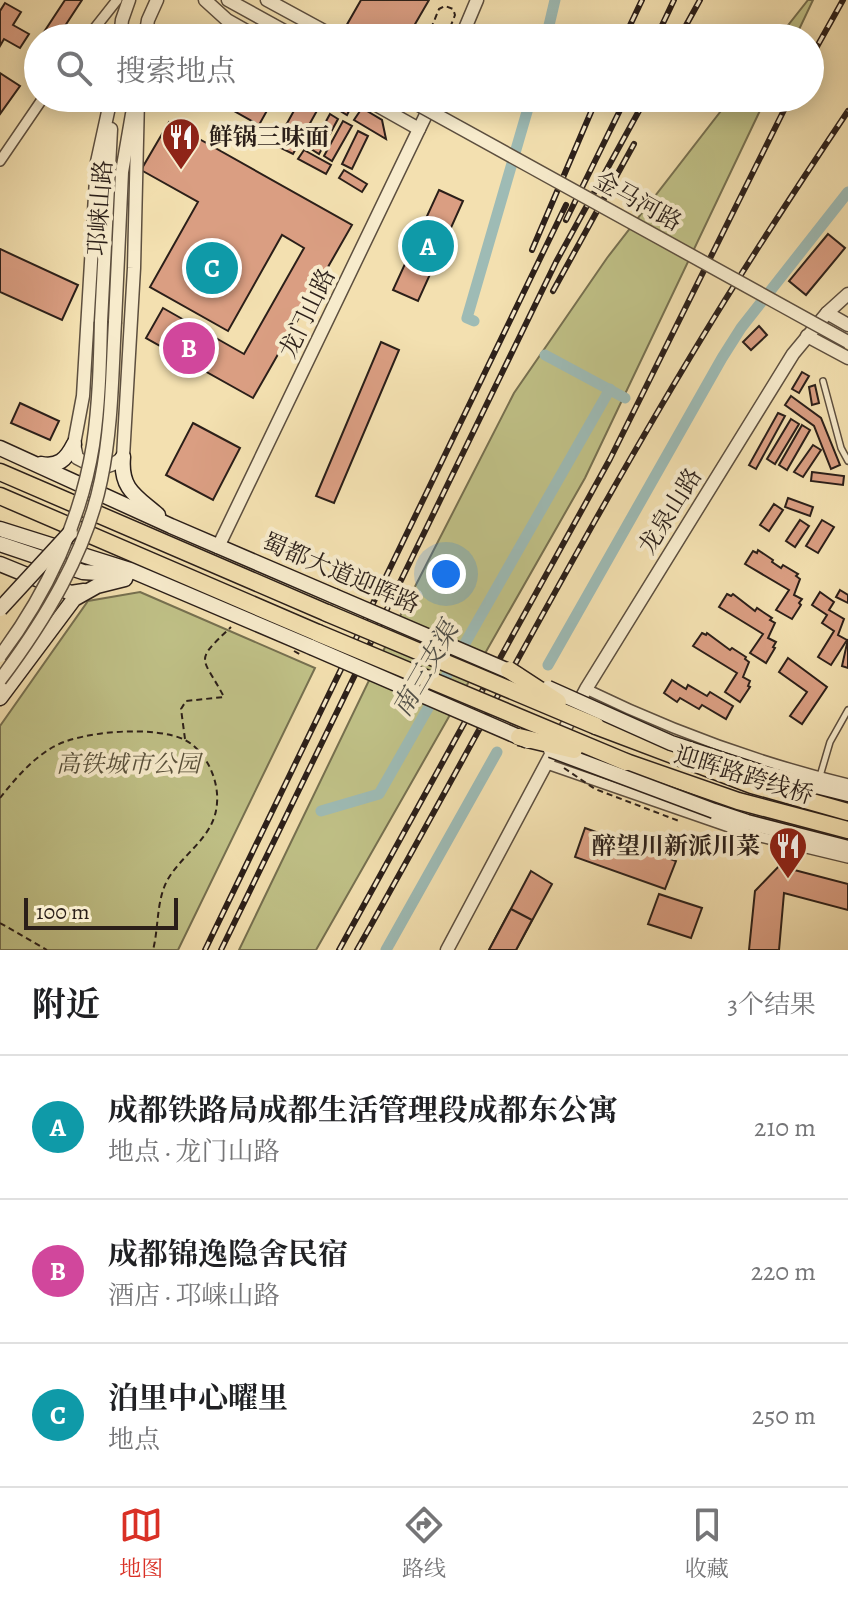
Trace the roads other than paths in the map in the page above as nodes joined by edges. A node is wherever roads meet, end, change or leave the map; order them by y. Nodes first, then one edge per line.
1 (117, 0) edge
2 (129, 0) edge
3 (157, 0) edge
4 (205, 0) edge
5 (228, 0) edge
6 (267, 0) edge
7 (477, 0) edge
8 (98, 24) edge
9 (122, 24) edge
10 (149, 24) edge
11 (234, 24) edge
12 (272, 24) edge
13 (311, 24) edge
14 (467, 24) edge
15 (33, 112) edge
16 (109, 112) edge
17 (111, 112) edge
18 (133, 112) edge
19 (136, 112) edge
20 (389, 112) edge
21 (427, 112) edge
22 (431, 112) edge
23 (419, 129) junction
24 (0, 161) edge
25 (848, 294) edge
26 (827, 313) junction
27 (848, 325) edge
28 (807, 336) junction
29 (848, 342) edge
30 (848, 358) edge
31 (823, 381) dead end
32 (74, 444) junction
33 (0, 448) edge
34 (123, 457) junction
35 (848, 461) edge
36 (37, 464) junction
37 (0, 472) edge
38 (0, 496) edge
39 (171, 526) junction
40 (0, 529) edge
41 (70, 533) junction
42 (0, 544) edge
43 (218, 547) junction
44 (0, 564) edge
45 (138, 576) junction
46 (84, 591) junction
47 (192, 595) junction
48 (0, 609) edge
49 (315, 640) junction
50 (0, 656) edge
51 (509, 670) junction
52 (0, 680) edge
53 (586, 689) junction
54 (0, 698) edge
55 (848, 710) edge
56 (596, 726) junction
57 (519, 737) junction
58 (634, 742) junction
59 (626, 762) junction
60 (547, 764) junction
61 (729, 764) junction
62 (819, 777) junction
63 (848, 784) edge
64 (848, 794) edge
65 (714, 811) junction
66 (848, 812) edge
67 (848, 830) edge
68 (848, 848) edge
69 (848, 858) edge
70 (447, 950) edge

1 - 8 street
2 - 9 street
3 - 10 street
4 - 11 street
5 - 12 street
6 - 13 street
7 - 14 street
15 - 24 street
16 - 32 street
17 - 41 street, 邛崃山路, bridge
18 - 52 street, 邛崃山路, bridge
19 - 34 street
20 - 23 street
21 - 23 street, 龙门山路
22 - 29 street, 金马河路, bridge
23 - 43 street, 龙门山路
25 - 26 street, 龙泉山路
26 - 27 street
26 - 28 street, 龙泉山路
28 - 30 street
28 - 53 street, 龙泉山路
31 - 35 lane
32 - 34 street
32 - 36 main road
33 - 36 main road, 蜀都大道迎晖路
34 - 39 main road
36 - 39 main road, 蜀都大道迎晖路
37 - 56 highway, 蜀都大道迎晖路, bridge
38 - 49 highway
39 - 43 main road, 蜀都大道迎晖路
40 - 47 main road
41 - 48 main road, bridge
41 - 50 street, 邛崃山路, bridge
42 - 45 main road
43 - 51 main road, 蜀都大道迎晖路, bridge
44 - 46 main road
45 - 46 main road
45 - 47 main road
46 - 54 main road
47 - 49 main road
49 - 57 main road, bridge
49 - 59 highway, bridge
51 - 56 highway, bridge
51 - 61 main road, 蜀都大道迎晖路, bridge
53 - 60 street, 龙泉山路
53 - 62 street
55 - 62 lane
56 - 58 highway, 蜀都大道迎晖路
57 - 59 highway, bridge
57 - 65 main road, bridge
58 - 61 highway, bridge
58 - 66 highway, 迎晖路跨线桥
59 - 65 highway, bridge
59 - 67 highway, 迎晖路跨线桥
60 - 69 street
60 - 70 street, 龙泉山路
61 - 64 main road, 蜀都大道迎晖路, bridge
62 - 63 street
65 - 68 main road

